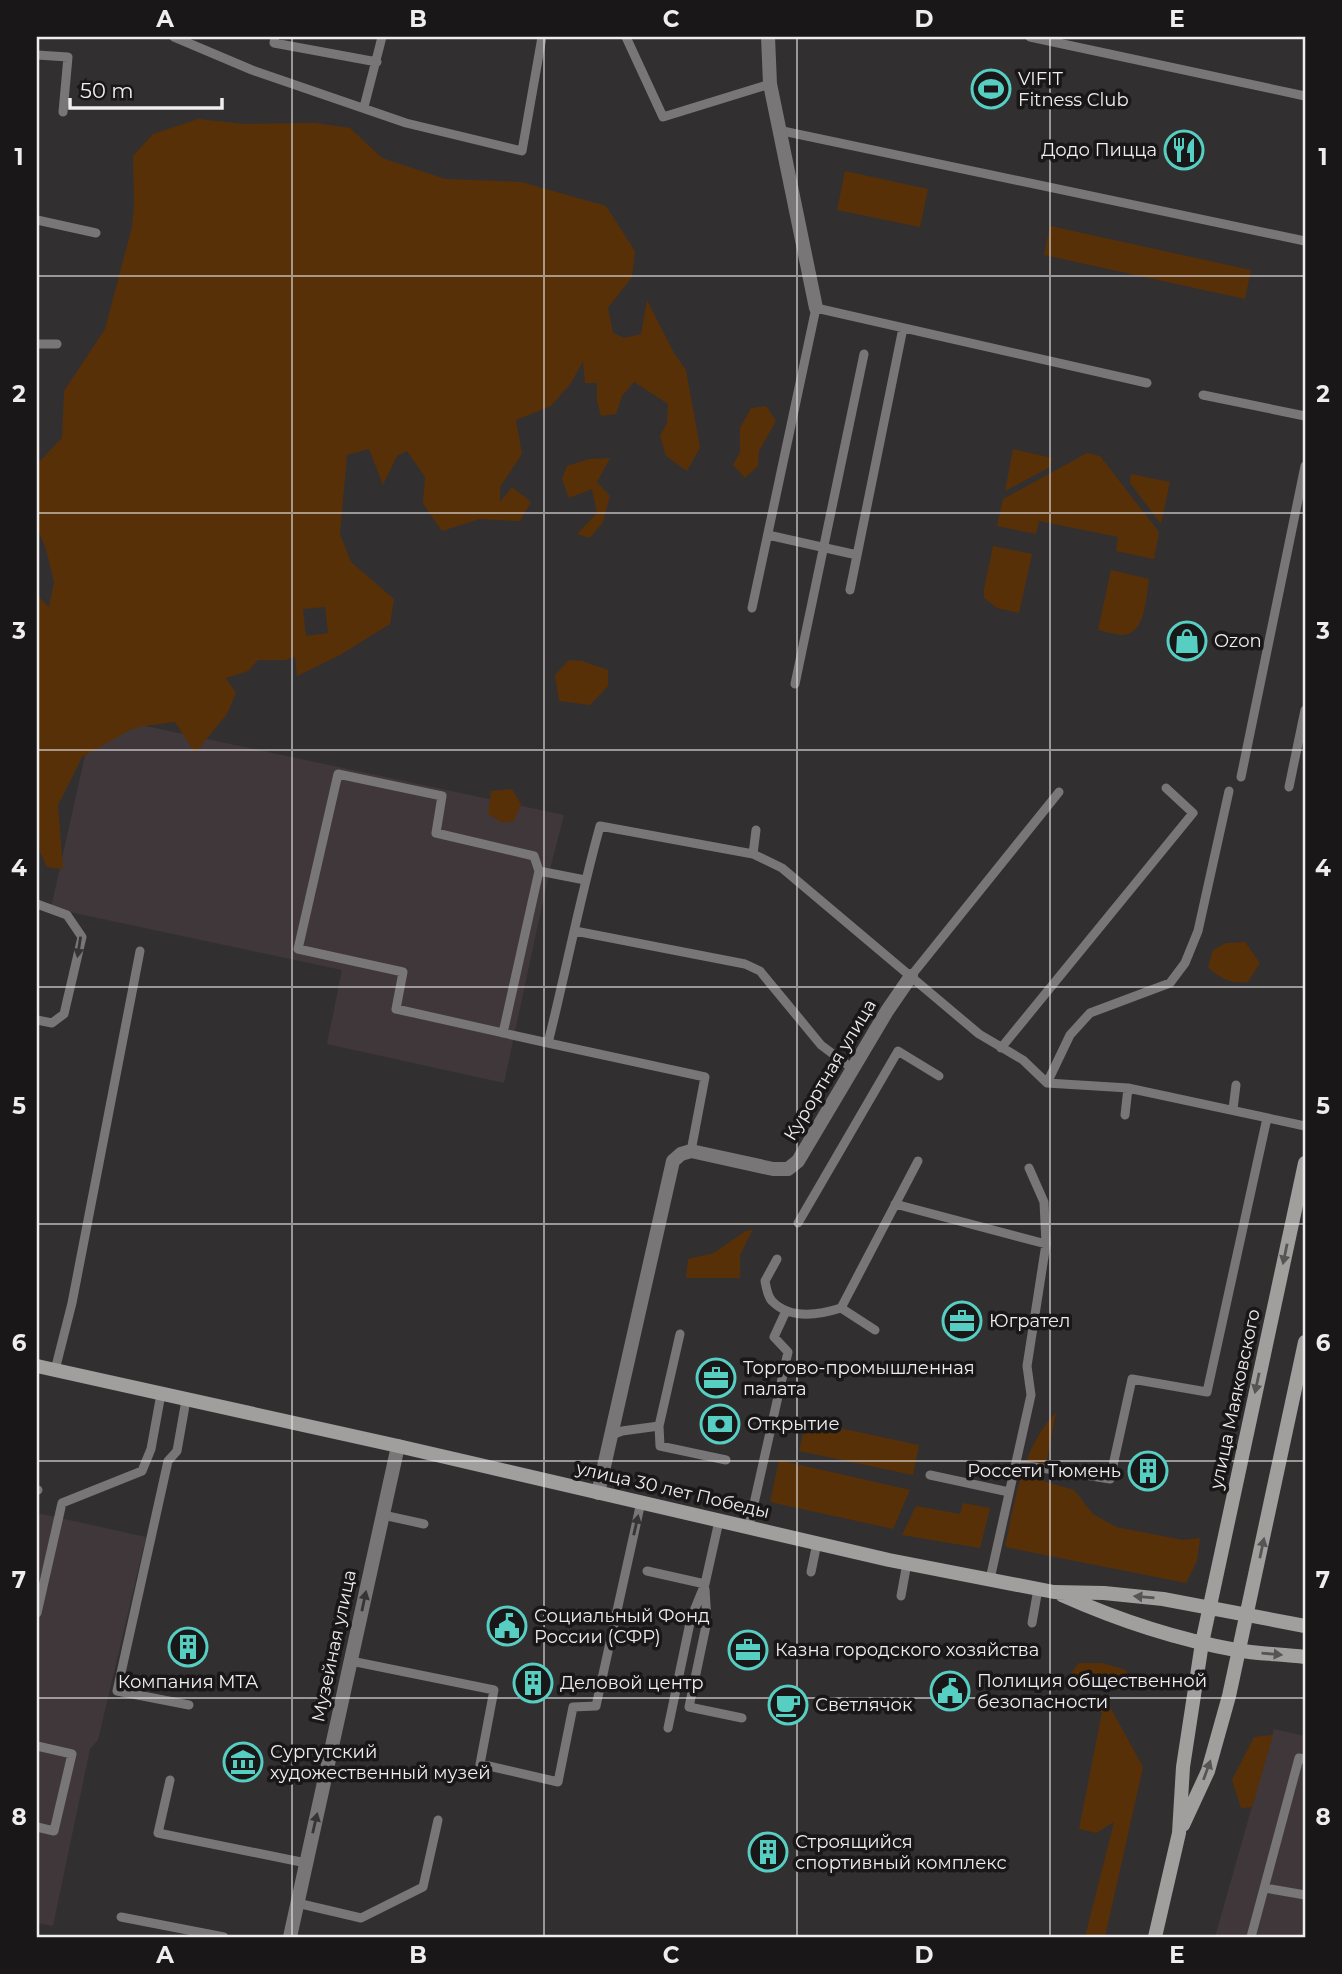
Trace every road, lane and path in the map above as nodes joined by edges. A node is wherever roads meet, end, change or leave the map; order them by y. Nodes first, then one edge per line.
1 (174, 37) edge
2 (275, 37) edge
3 (382, 37) edge
4 (542, 37) edge
5 (626, 37) edge
6 (768, 37) edge
7 (1030, 37) edge
8 (37, 55) edge
9 (377, 62) junction
10 (770, 84) junction
11 (1305, 96) edge
12 (364, 107) junction
13 (63, 112) dead end
14 (778, 130) junction
15 (37, 220) edge
16 (96, 233) dead end
17 (1305, 241) edge
18 (816, 308) junction
19 (903, 328) junction
20 (37, 344) edge
21 (57, 344) dead end
22 (864, 354) dead end
23 (1147, 383) dead end
24 (1203, 396) dead end
25 (1305, 416) edge
26 (1305, 466) edge
27 (768, 535) junction
28 (824, 548) junction
29 (857, 555) junction
30 (850, 590) dead end
31 (752, 608) dead end
32 (795, 684) dead end
33 (1305, 710) edge
34 (1241, 777) dead end
35 (1289, 787) dead end
36 (1166, 788) dead end
37 (1229, 791) dead end
38 (1059, 792) dead end
39 (756, 830) dead end
40 (753, 854) junction
41 (539, 871) junction
42 (585, 880) junction
43 (37, 904) edge
44 (575, 931) junction
45 (140, 951) dead end
46 (911, 976) junction
47 (37, 1020) edge
48 (503, 1033) junction
49 (548, 1043) junction
50 (1001, 1048) junction
51 (853, 1069) junction
52 (939, 1076) dead end
53 (1047, 1083) junction
54 (1236, 1086) dead end
55 (1128, 1088) junction
56 (1233, 1110) junction
57 (1125, 1115) dead end
58 (1267, 1118) junction
59 (1305, 1126) edge
60 (691, 1152) junction
61 (918, 1161) dead end
62 (1305, 1163) edge
63 (1029, 1168) dead end
64 (895, 1204) junction
65 (798, 1223) dead end
66 (1046, 1244) junction
67 (777, 1259) dead end
68 (841, 1308) junction
69 (786, 1311) junction
70 (875, 1330) dead end
71 (680, 1334) dead end
72 (1305, 1342) edge
73 (37, 1366) edge
74 (55, 1370) junction
75 (161, 1394) junction
76 (186, 1400) junction
77 (659, 1426) junction
78 (612, 1436) junction
79 (398, 1446) junction
80 (726, 1460) dead end
81 (1016, 1464) junction
82 (930, 1475) dead end
83 (1009, 1492) junction
84 (598, 1493) junction
85 (641, 1502) junction
86 (383, 1515) junction
87 (719, 1521) junction
88 (424, 1524) dead end
89 (749, 1526) junction
90 (817, 1543) junction
91 (906, 1563) junction
92 (648, 1571) dead end
93 (811, 1573) dead end
94 (990, 1580) junction
95 (41, 1581) edge
96 (705, 1584) junction
97 (1038, 1589) junction
98 (1054, 1592) junction
99 (901, 1596) dead end
100 (1211, 1608) junction
101 (37, 1614) edge
102 (1248, 1615) junction
103 (1032, 1623) dead end
104 (1305, 1626) edge
105 (1202, 1643) junction
106 (1239, 1651) junction
107 (1305, 1657) edge
108 (351, 1661) junction
109 (189, 1705) dead end
110 (742, 1718) dead end
111 (668, 1728) dead end
112 (37, 1746) edge
113 (1305, 1759) edge
114 (170, 1780) dead end
115 (438, 1820) dead end
116 (37, 1827) edge
117 (1179, 1833) junction
118 (306, 1863) junction
119 (1265, 1888) junction
120 (1305, 1895) edge
121 (297, 1903) junction
122 (121, 1917) dead end
123 (224, 1937) edge
124 (290, 1937) edge
125 (1155, 1937) edge
126 (1251, 1937) edge

1 - 12 lane
2 - 9 lane
3 - 9 lane
4 - 12 lane
5 - 10 lane
6 - 10 street
7 - 11 lane
8 - 13 lane
9 - 12 lane
10 - 14 street
14 - 17 lane
14 - 18 street
15 - 16 lane
18 - 19 lane
18 - 27 lane
19 - 23 lane
19 - 29 lane
20 - 21 lane
22 - 28 lane
24 - 25 lane
26 - 34 lane
27 - 28 lane
27 - 31 lane
28 - 29 lane
28 - 32 lane
29 - 30 lane
33 - 35 lane
36 - 50 lane
37 - 53 lane
38 - 46 lane, Курортная улица
39 - 40 lane
40 - 42 lane
40 - 46 lane
41 - 42 lane
41 - 48 lane
41 - 48 lane
42 - 44 lane
43 -> 47 lane
44 - 49 lane
44 - 51 lane
45 - 74 lane
46 - 50 lane
46 - 51 street, Курортная улица
48 - 49 lane
49 - 60 lane
50 - 53 lane
51 - 60 street, Курортная улица
52 - 65 lane
53 - 55 lane
54 - 56 lane
55 - 56 lane
55 - 57 lane
56 - 58 lane
58 - 59 lane
58 - 81 lane
60 - 78 street
61 - 64 lane
62 -> 100 main road, улица Маяковского
63 - 66 lane
64 - 66 lane
64 - 68 lane
66 - 81 lane
67 - 69 lane
68 - 69 lane
68 - 70 lane
69 - 89 lane
71 - 77 lane
102 -> 72 main road, улица Маяковского
73 - 74 main road, улица 30 лет Победы
74 - 75 main road, улица 30 лет Победы
75 - 76 main road, улица 30 лет Победы
75 - 95 lane
76 - 79 main road, улица 30 лет Победы
76 - 109 lane
77 - 78 lane
77 - 80 lane
78 - 84 street
79 - 84 main road, улица 30 лет Победы
79 - 86 street, Музейная улица
81 - 83 lane
82 - 83 lane
83 - 94 lane
84 - 85 main road, улица 30 лет Победы
85 - 87 main road, улица 30 лет Победы
108 -> 85 lane
86 - 88 lane
108 -> 86 street, Музейная улица
87 - 89 main road, улица 30 лет Победы
87 - 96 lane
89 - 90 main road, улица 30 лет Победы
90 - 91 main road, улица 30 лет Победы
90 - 93 lane
91 - 94 main road, улица 30 лет Победы
91 - 99 lane
92 - 96 lane
94 - 97 main road, улица 30 лет Победы
95 - 101 lane
96 - 110 lane
96 - 111 lane
97 - 98 main road, улица 30 лет Победы
97 - 103 lane
100 -> 98 main road, улица 30 лет Победы
98 - 105 main road
100 - 102 main road, улица 30 лет Победы
100 - 105 main road, улица Маяковского
102 - 104 main road, улица 30 лет Победы
102 - 106 main road, улица Маяковского
105 - 106 main road
105 - 117 main road, улица Маяковского
106 -> 107 main road
117 -> 106 main road, улица Маяковского
118 -> 108 street, Музейная улица
112 - 116 lane
113 - 119 lane
114 - 118 lane
115 - 121 lane
117 - 125 main road, улица Маяковского
118 - 121 street, Музейная улица
119 - 120 lane
119 - 126 lane
121 - 124 street, Музейная улица
122 - 123 lane

